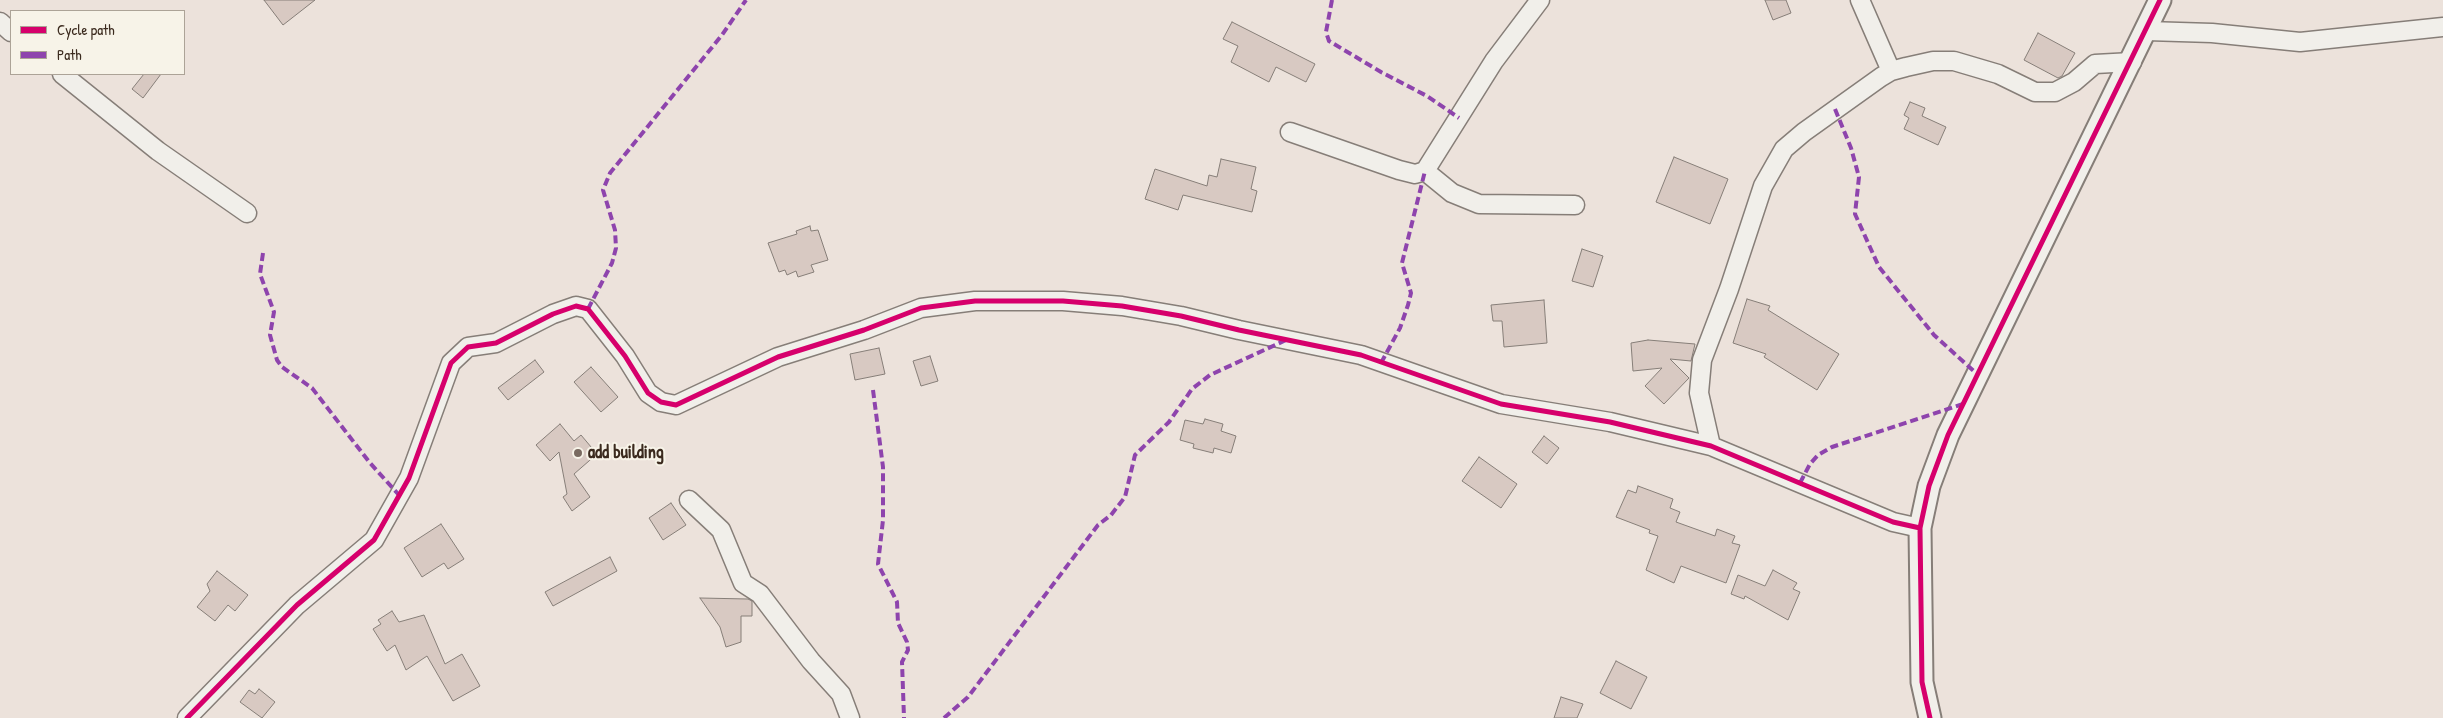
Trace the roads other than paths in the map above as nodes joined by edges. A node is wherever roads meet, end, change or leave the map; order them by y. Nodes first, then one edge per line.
1 (1540, 0) edge
2 (1860, 0) edge
3 (2160, 0) edge
4 (0, 22) edge
5 (2443, 27) edge
6 (10, 31) edge
7 (2147, 31) junction
8 (2132, 62) junction
9 (1891, 71) junction
10 (63, 75) edge
11 (1290, 132) dead end
12 (1425, 171) junction
13 (1575, 205) dead end
14 (247, 213) dead end
15 (1711, 446) junction
16 (689, 500) dead end
17 (1920, 528) junction
18 (187, 718) edge
19 (850, 718) edge
20 (1930, 718) edge

1 - 12 street
2 - 9 street
3 - 7 street
4 - 6 street
5 - 7 street
7 - 8 street
8 - 9 street
8 - 17 street
9 - 15 street
10 - 14 street
11 - 12 street
12 - 13 street
15 - 17 street
15 - 18 street
16 - 19 street
17 - 20 street

